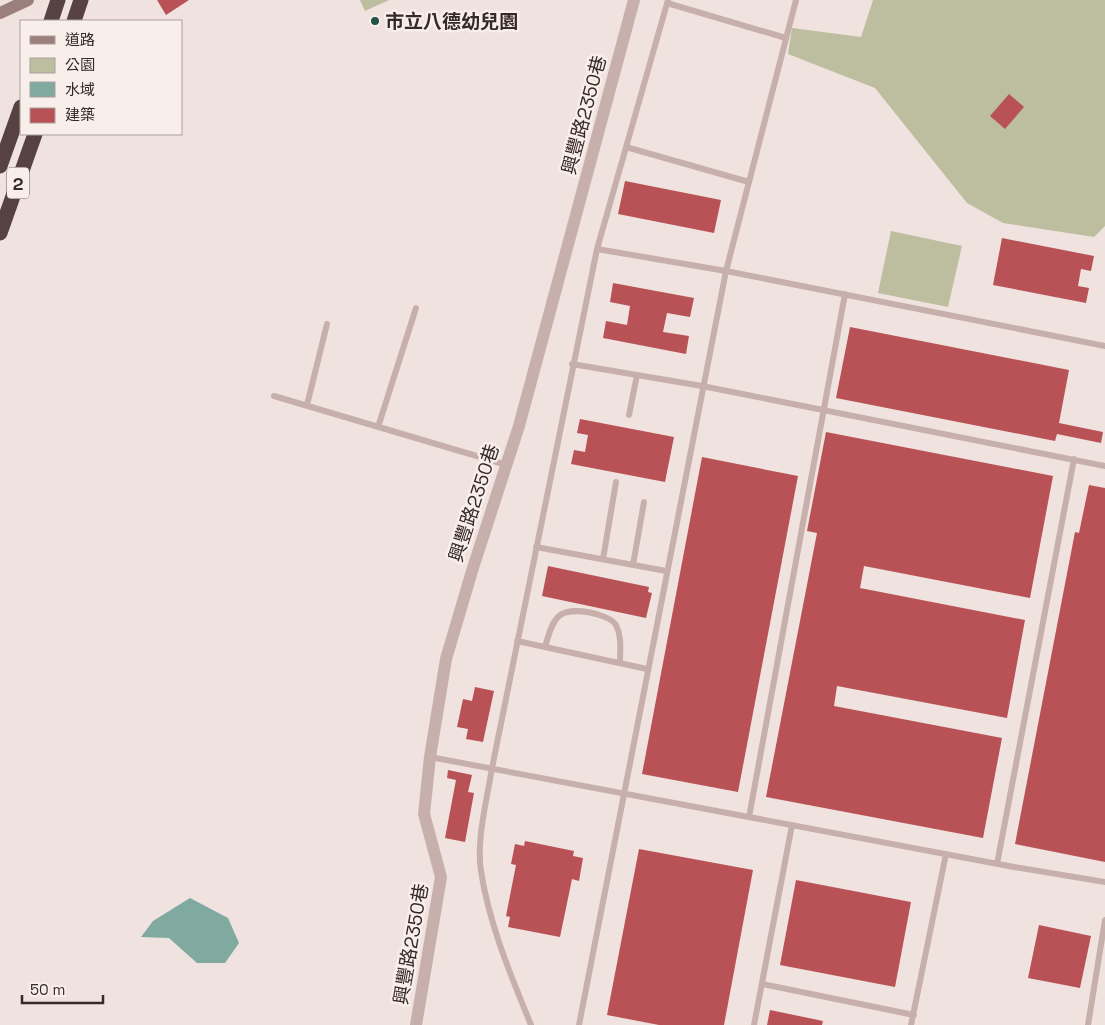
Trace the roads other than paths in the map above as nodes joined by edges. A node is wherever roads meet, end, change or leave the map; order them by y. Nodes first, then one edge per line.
1 (28, 0) edge
2 (58, 0) edge
3 (81, 0) edge
4 (634, 0) edge
5 (796, 0) edge
6 (667, 2) edge
7 (0, 13) edge
8 (51, 20) edge
9 (74, 20) edge
10 (786, 38) junction
11 (20, 110) edge
12 (35, 135) edge
13 (626, 146) junction
14 (0, 166) edge
15 (749, 182) junction
16 (0, 233) edge
17 (597, 249) junction
18 (726, 271) junction
19 (845, 294) junction
20 (416, 308) dead end
21 (327, 324) dead end
22 (1105, 346) edge
23 (572, 364) junction
24 (637, 375) junction
25 (702, 386) junction
26 (274, 396) dead end
27 (307, 405) junction
28 (823, 410) junction
29 (629, 415) dead end
30 (378, 427) junction
31 (1074, 459) junction
32 (507, 465) junction
33 (1105, 466) edge
34 (616, 482) dead end
35 (644, 502) dead end
36 (536, 547) junction
37 (603, 559) junction
38 (633, 565) junction
39 (666, 571) junction
40 (517, 641) junction
41 (545, 647) junction
42 (620, 663) junction
43 (647, 669) junction
44 (430, 757) junction
45 (492, 768) junction
46 (623, 793) junction
47 (749, 817) junction
48 (792, 825) junction
49 (946, 854) junction
50 (997, 864) junction
51 (1105, 882) edge
52 (1105, 920) edge
53 (762, 984) junction
54 (914, 1015) junction
55 (416, 1025) edge
56 (530, 1025) edge
57 (579, 1025) edge
58 (754, 1025) edge
59 (911, 1025) edge
60 (1088, 1025) edge

1 - 7 main road
2 - 8 highway
3 - 9 highway
4 - 32 street, 興豐路2350巷
5 - 10 lane
6 - 10 lane
6 - 13 lane
10 - 15 lane
11 - 14 highway, 2
12 - 16 highway, 2
13 - 15 lane
13 - 17 lane
15 - 18 lane
17 - 18 lane
17 - 23 lane
18 - 19 lane
18 - 25 lane
19 - 22 lane
19 - 28 lane
20 - 30 lane
21 - 27 lane
23 - 24 lane
23 - 36 lane
24 - 25 lane
24 - 29 lane
25 - 28 lane
25 - 39 lane
26 - 27 lane
27 - 30 lane
28 - 31 lane
28 - 47 lane
30 - 32 lane
31 - 33 lane
31 - 50 lane
32 - 44 street, 興豐路2350巷
34 - 37 lane
35 - 38 lane
36 - 37 lane
36 - 40 lane
37 - 38 lane
38 - 39 lane
39 - 43 lane
40 - 41 lane
40 - 45 lane
41 - 42 lane
41 - 42 lane
42 - 43 lane
43 - 46 lane
44 - 45 lane
44 - 55 street, 興豐路2350巷
45 - 46 lane
45 - 56 lane
46 - 47 lane
46 - 57 lane
47 - 48 lane
48 - 49 lane
48 - 53 lane
49 - 50 lane
49 - 54 lane
50 - 51 lane
52 - 60 lane
53 - 54 lane
53 - 58 lane
54 - 59 lane

